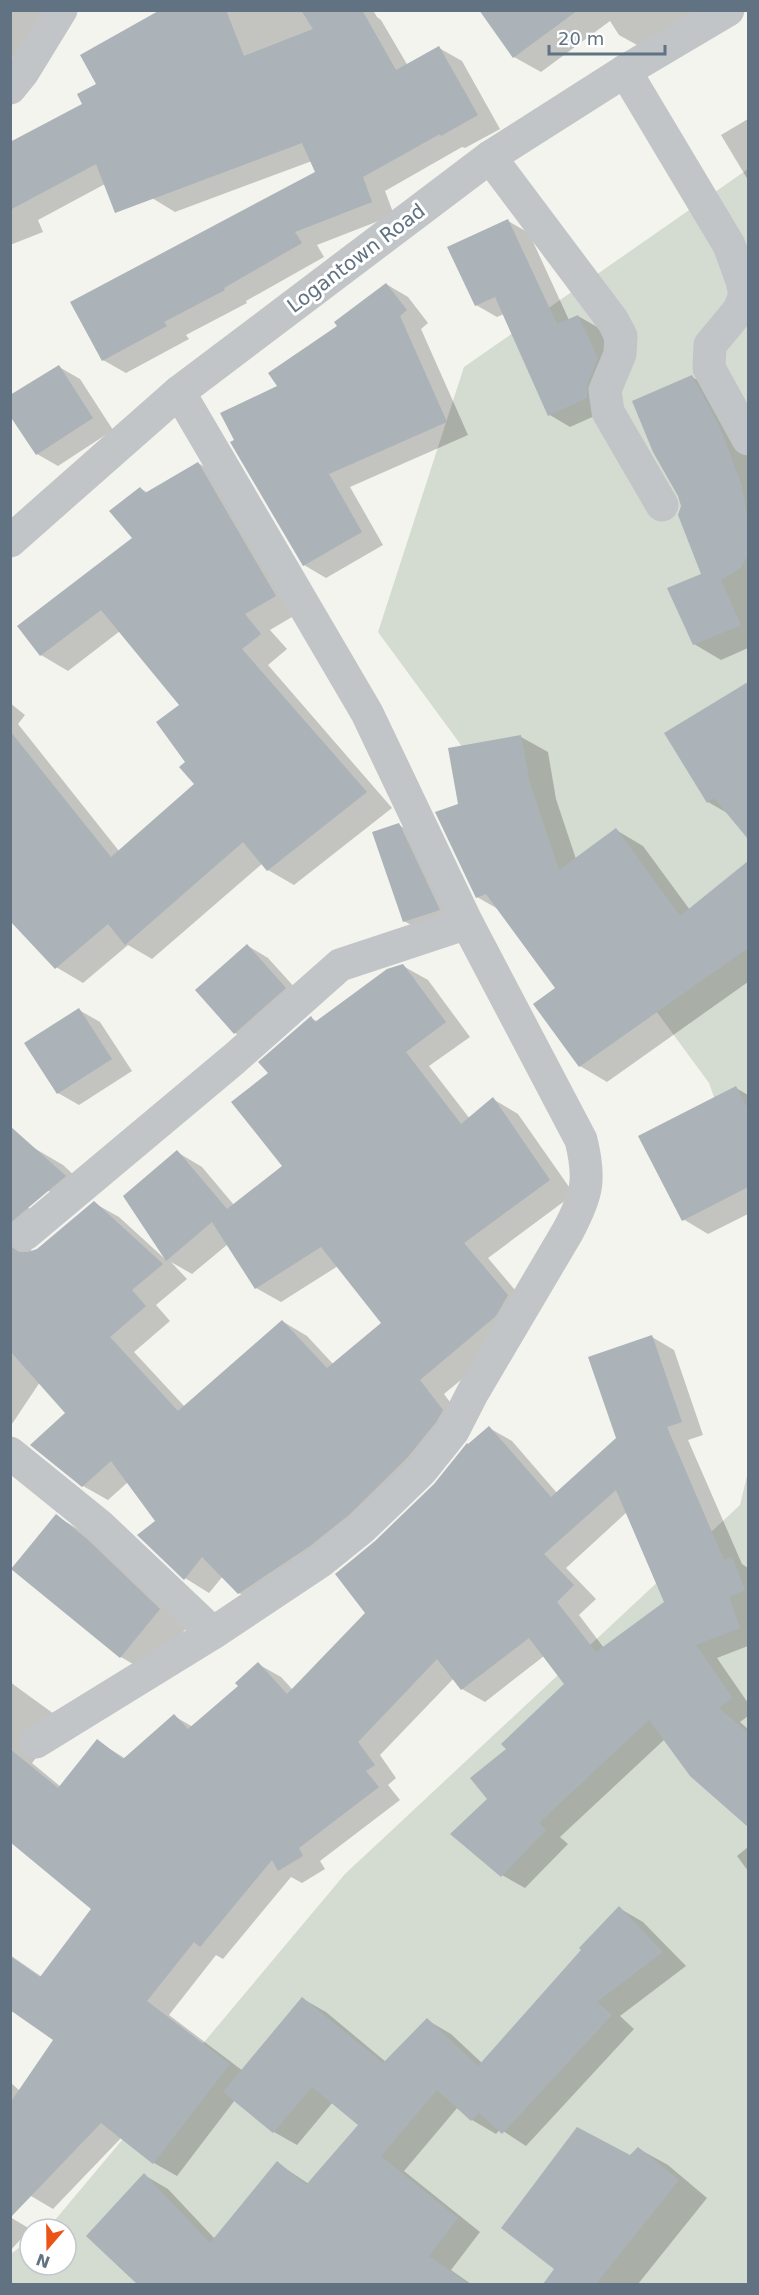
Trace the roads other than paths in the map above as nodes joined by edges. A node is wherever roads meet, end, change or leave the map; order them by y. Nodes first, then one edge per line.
1 (61, 10) edge
2 (728, 10) edge
3 (625, 71) junction
4 (10, 88) edge
5 (490, 157) junction
6 (179, 392) junction
7 (748, 439) edge
8 (662, 505) dead end
9 (10, 541) edge
10 (467, 923) junction
11 (25, 1234) dead end
12 (10, 1453) edge
13 (213, 1633) junction
14 (36, 1742) dead end

1 - 4 street
2 - 3 street, Logantown Road
3 - 5 street, Logantown Road
3 - 7 street
5 - 6 street, Logantown Road
5 - 8 street
6 - 9 street, Logantown Road
6 - 10 street
10 - 11 street
10 - 13 street
12 - 13 street
13 - 14 street

